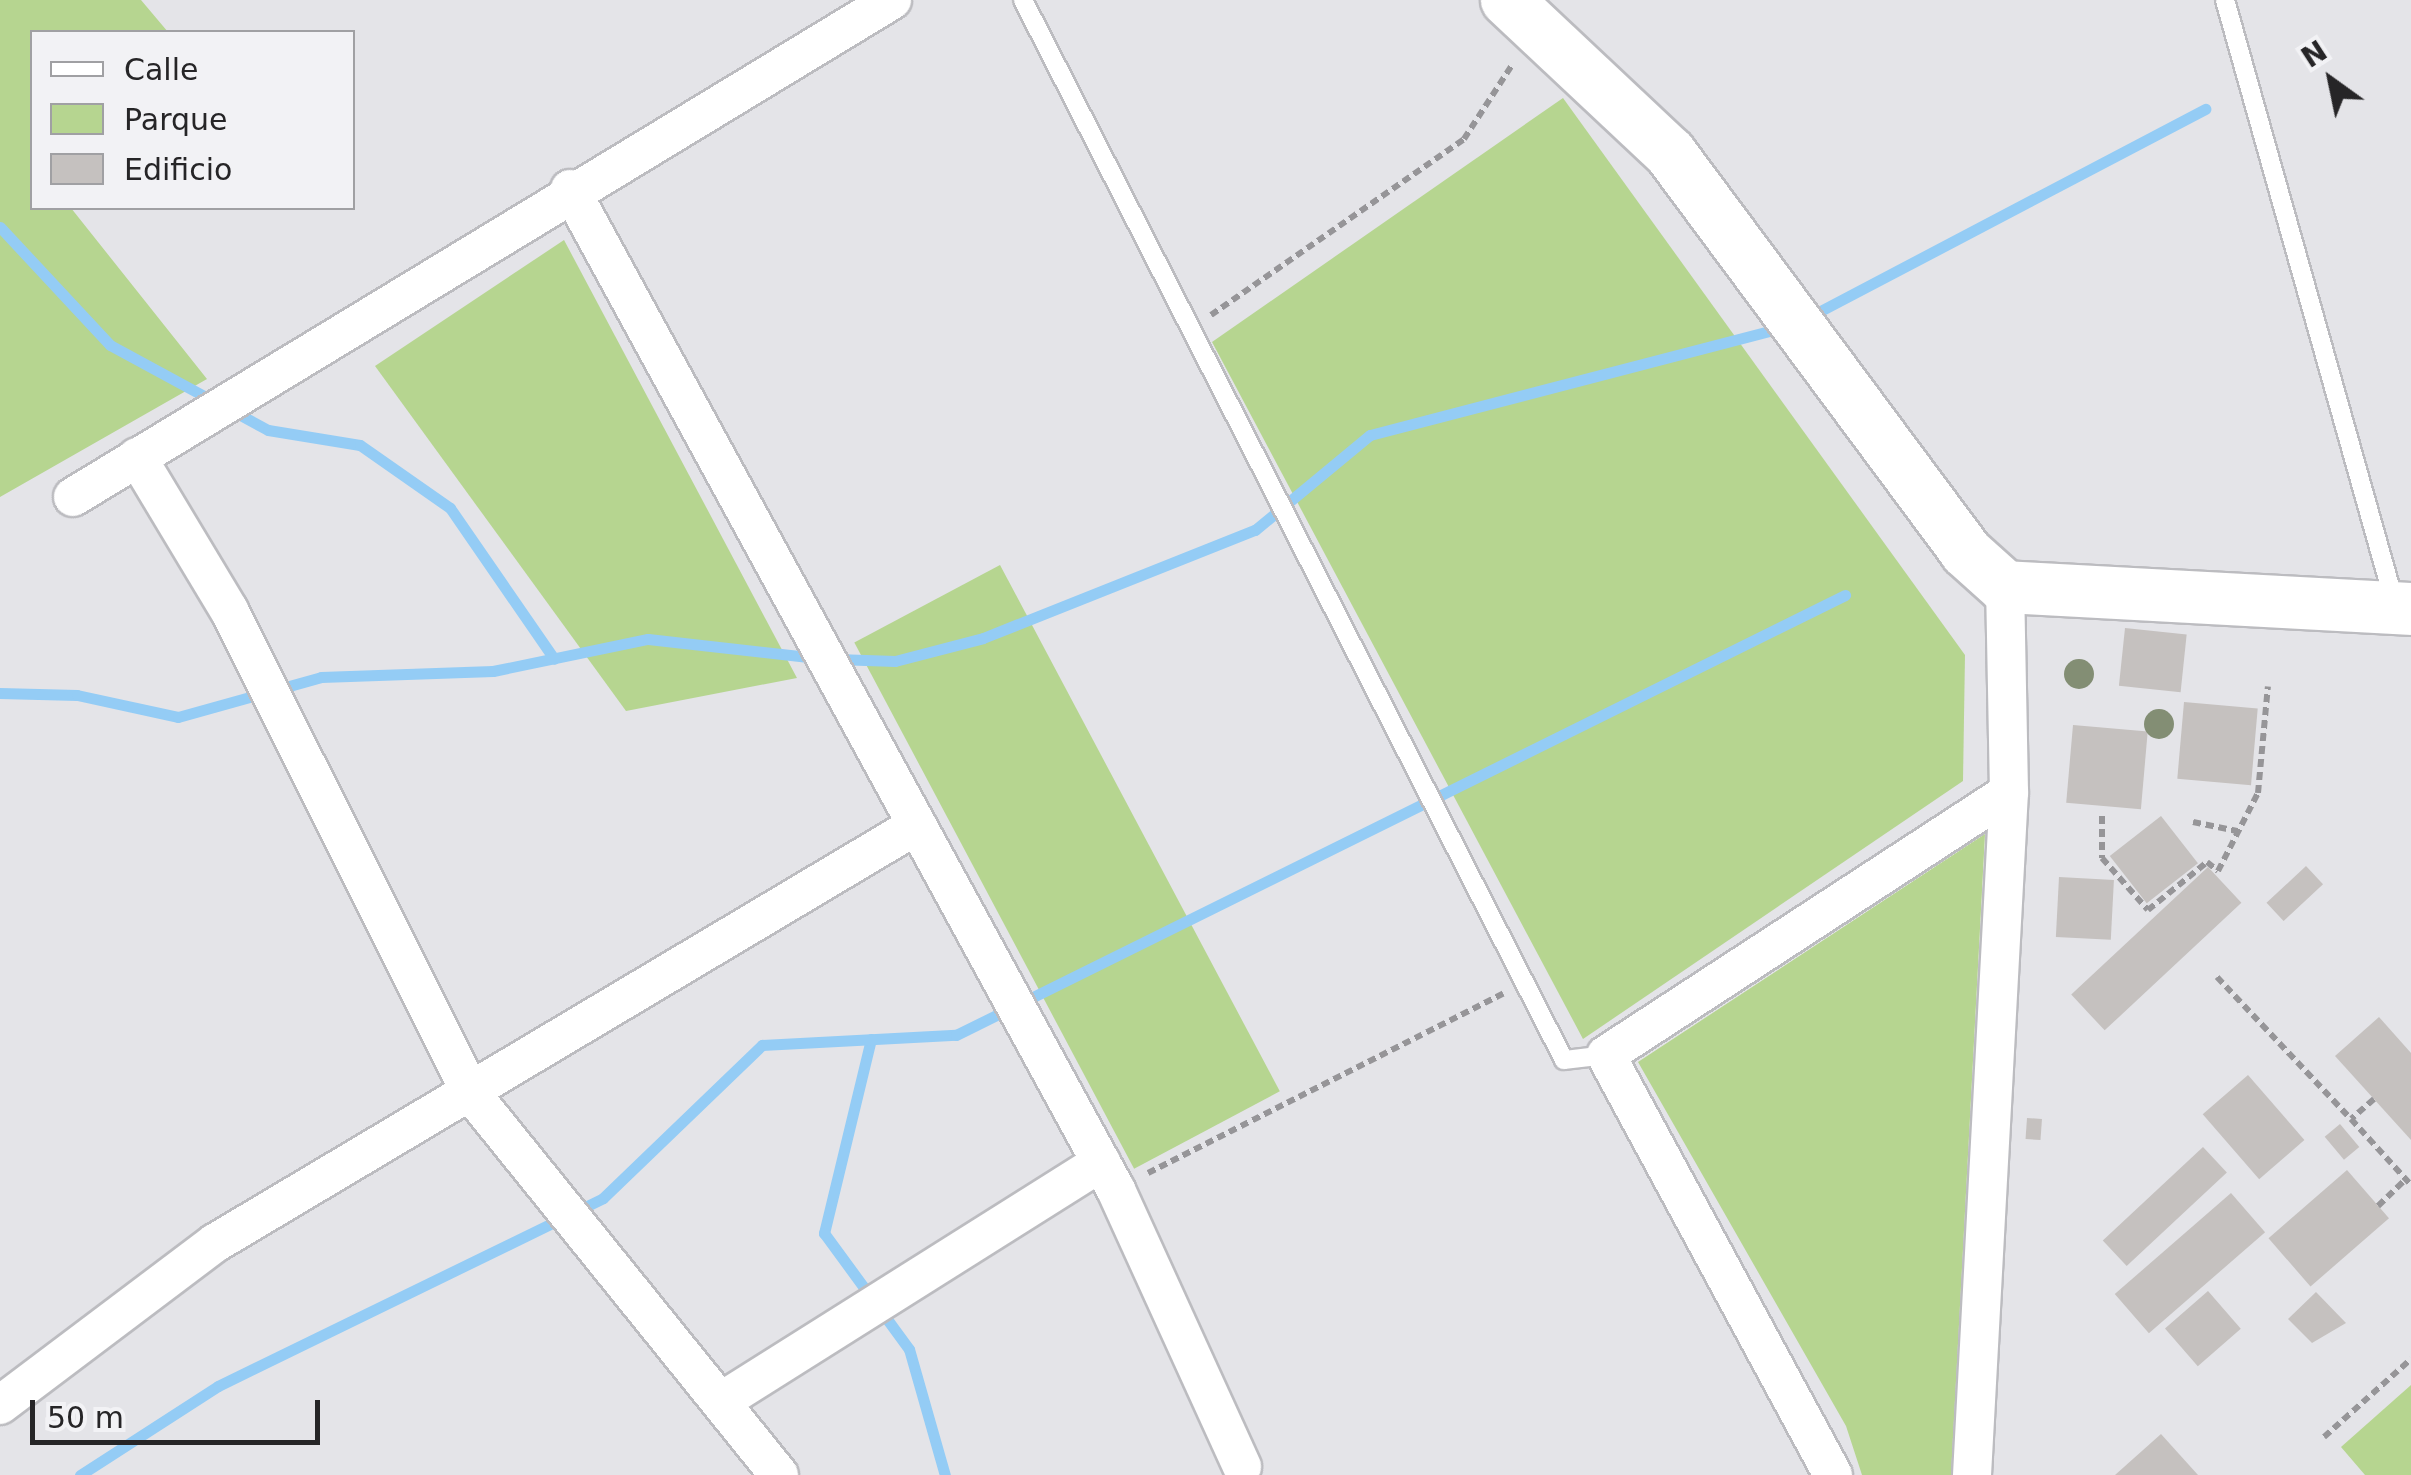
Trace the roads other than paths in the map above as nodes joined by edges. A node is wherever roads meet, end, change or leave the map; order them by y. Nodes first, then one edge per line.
1 (892, 0) edge
2 (1022, 0) edge
3 (1507, 0) edge
4 (2226, 0) edge
5 (570, 189) junction
6 (137, 457) junction
7 (73, 497) dead end
8 (2005, 587) junction
9 (2403, 608) edge
10 (2009, 792) junction
11 (917, 825) junction
12 (1606, 1055) junction
13 (470, 1092) junction
14 (1108, 1176) junction
15 (722, 1401) junction
16 (0, 1405) edge
17 (1251, 1472) edge
18 (779, 1475) edge
19 (1834, 1475) edge
20 (1972, 1475) edge

1 - 5 street
2 - 12 lane
3 - 8 street
4 - 9 lane
5 - 6 street
5 - 11 street
6 - 7 street
6 - 13 street
8 - 9 street
8 - 10 street
10 - 12 street
10 - 20 street
11 - 13 street
11 - 14 street
12 - 19 street
13 - 15 street
13 - 16 street
14 - 15 street
14 - 17 street
15 - 18 street

